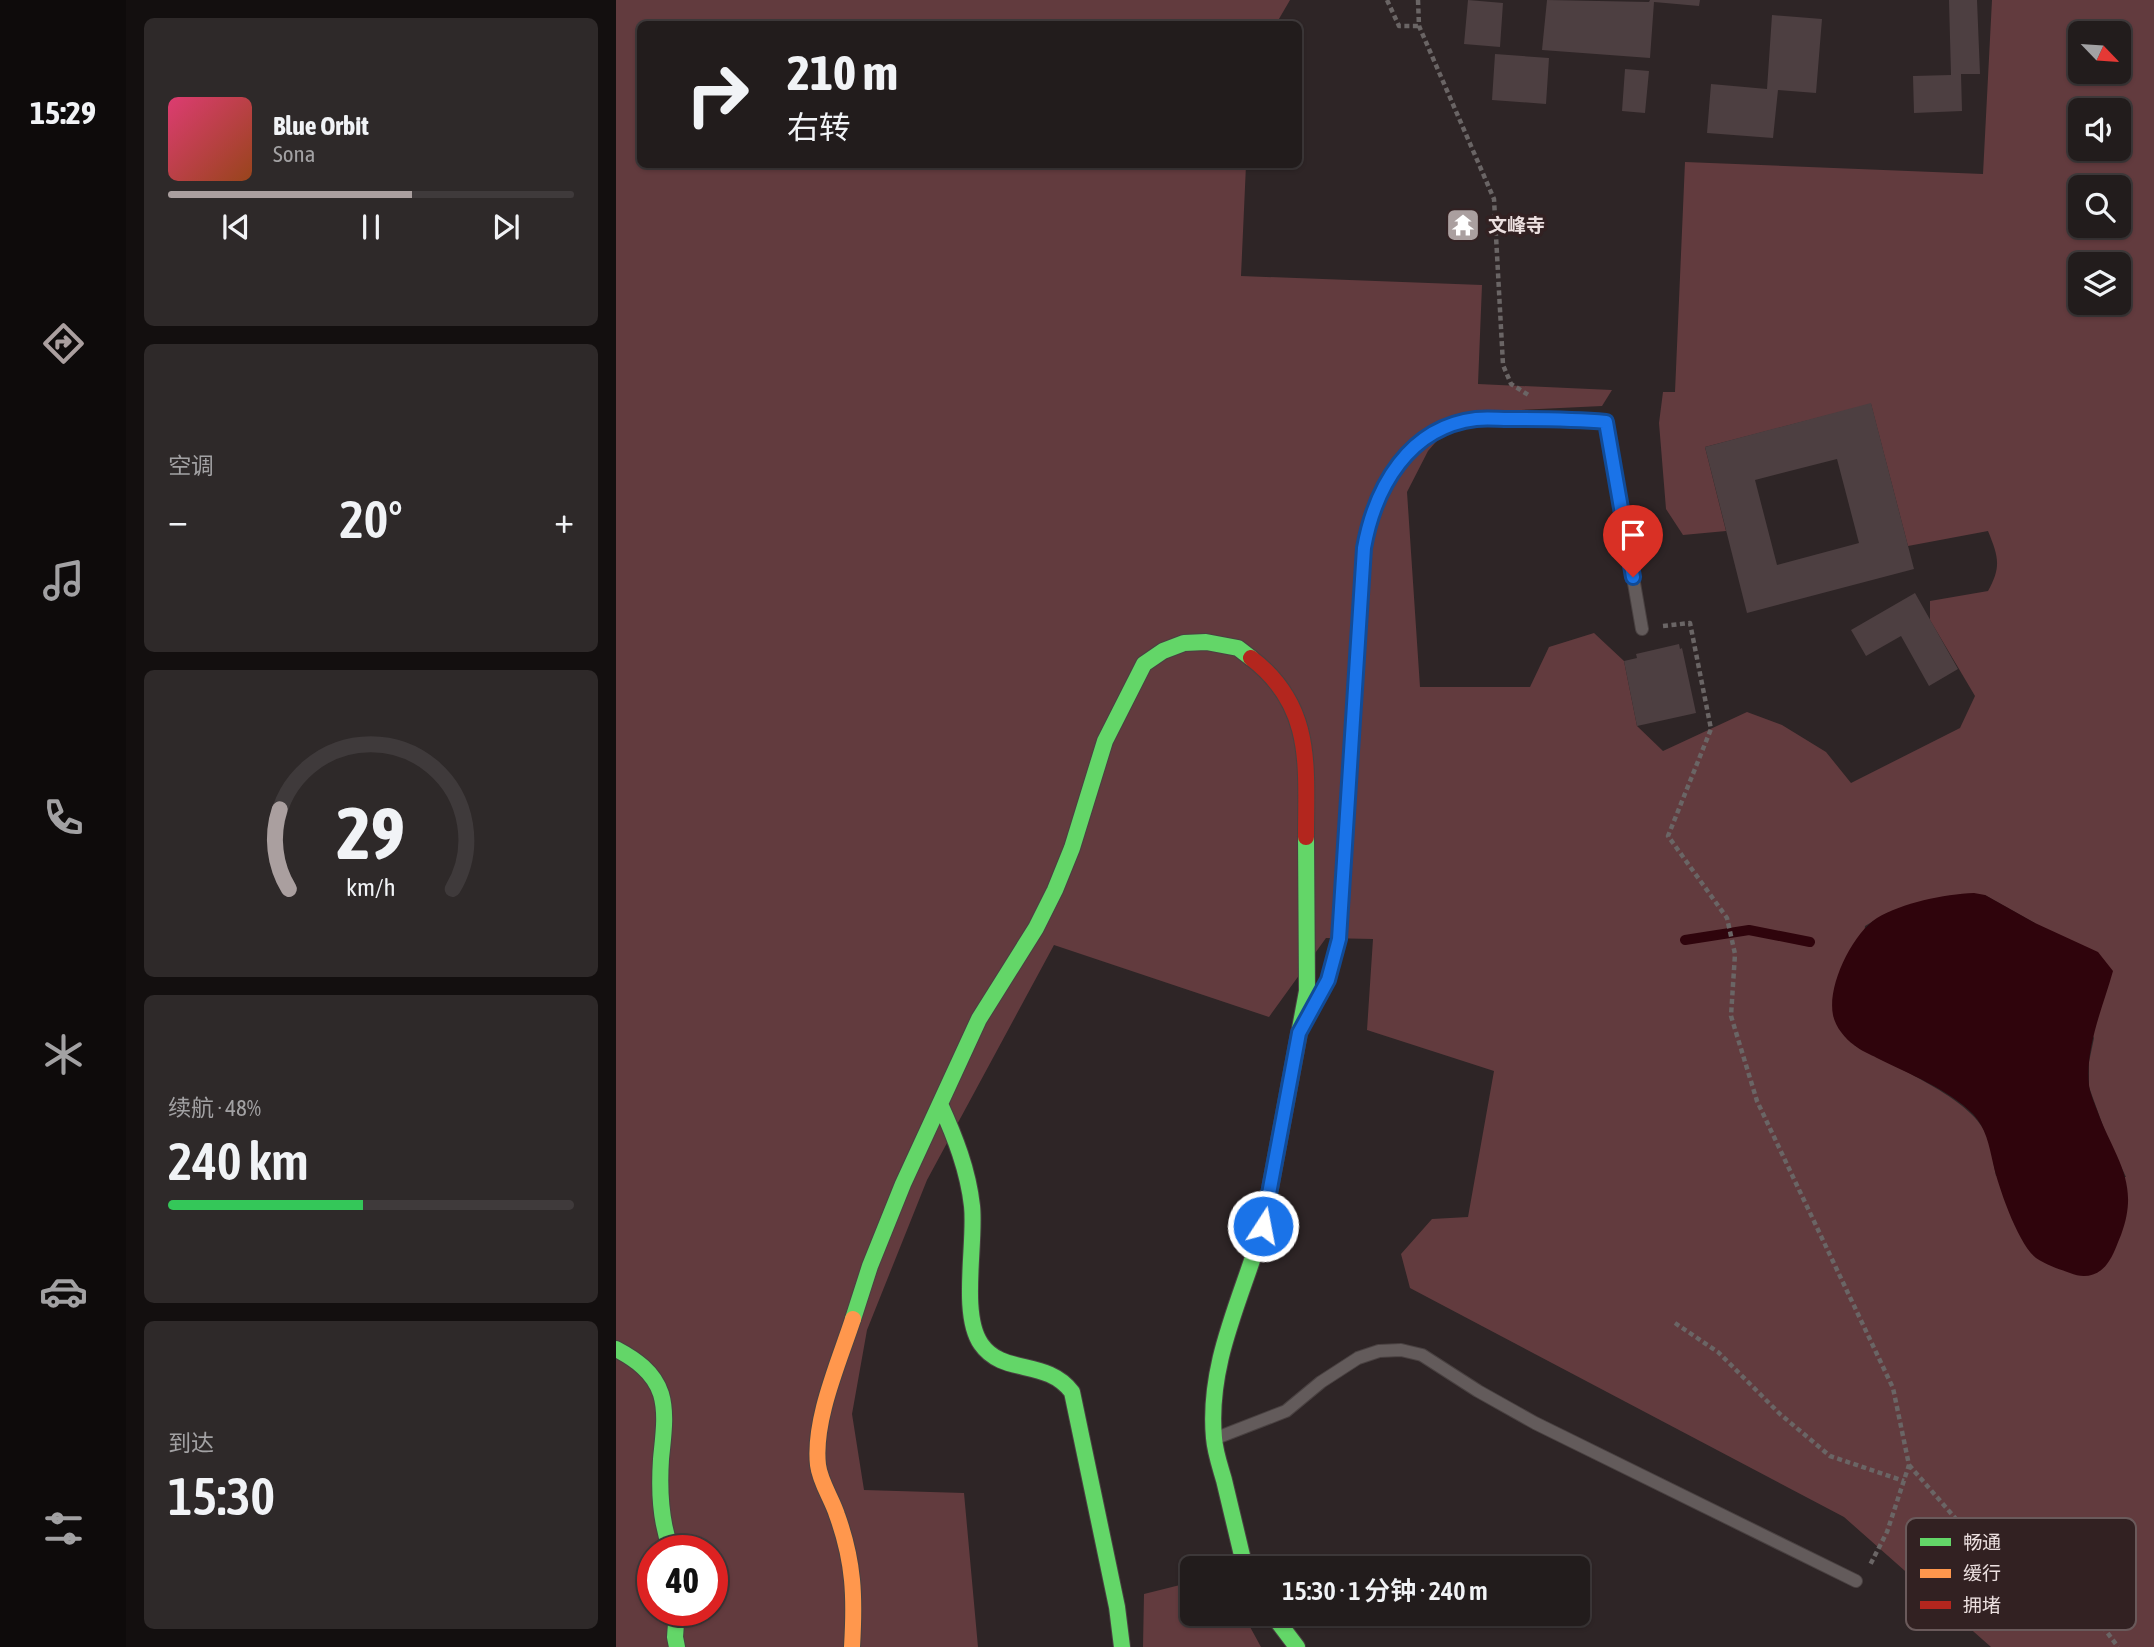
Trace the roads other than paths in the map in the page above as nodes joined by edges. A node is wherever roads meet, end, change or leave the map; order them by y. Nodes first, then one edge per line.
1 (1642, 629) road end
2 (1299, 1033) junction
3 (940, 1104) junction
4 (616, 1349) edge
5 (1214, 1439) junction
6 (665, 1535) edge
7 (1242, 1556) edge
8 (1860, 1580) road end
9 (676, 1626) edge
10 (1281, 1626) edge
11 (677, 1647) edge
12 (852, 1647) edge
13 (1122, 1647) edge
14 (1297, 1647) edge

1 - 2 lane
2 - 3 street
2 - 5 street
3 - 12 street
3 - 13 street
4 - 6 street
5 - 7 street
5 - 8 lane
9 - 11 street
10 - 14 street

